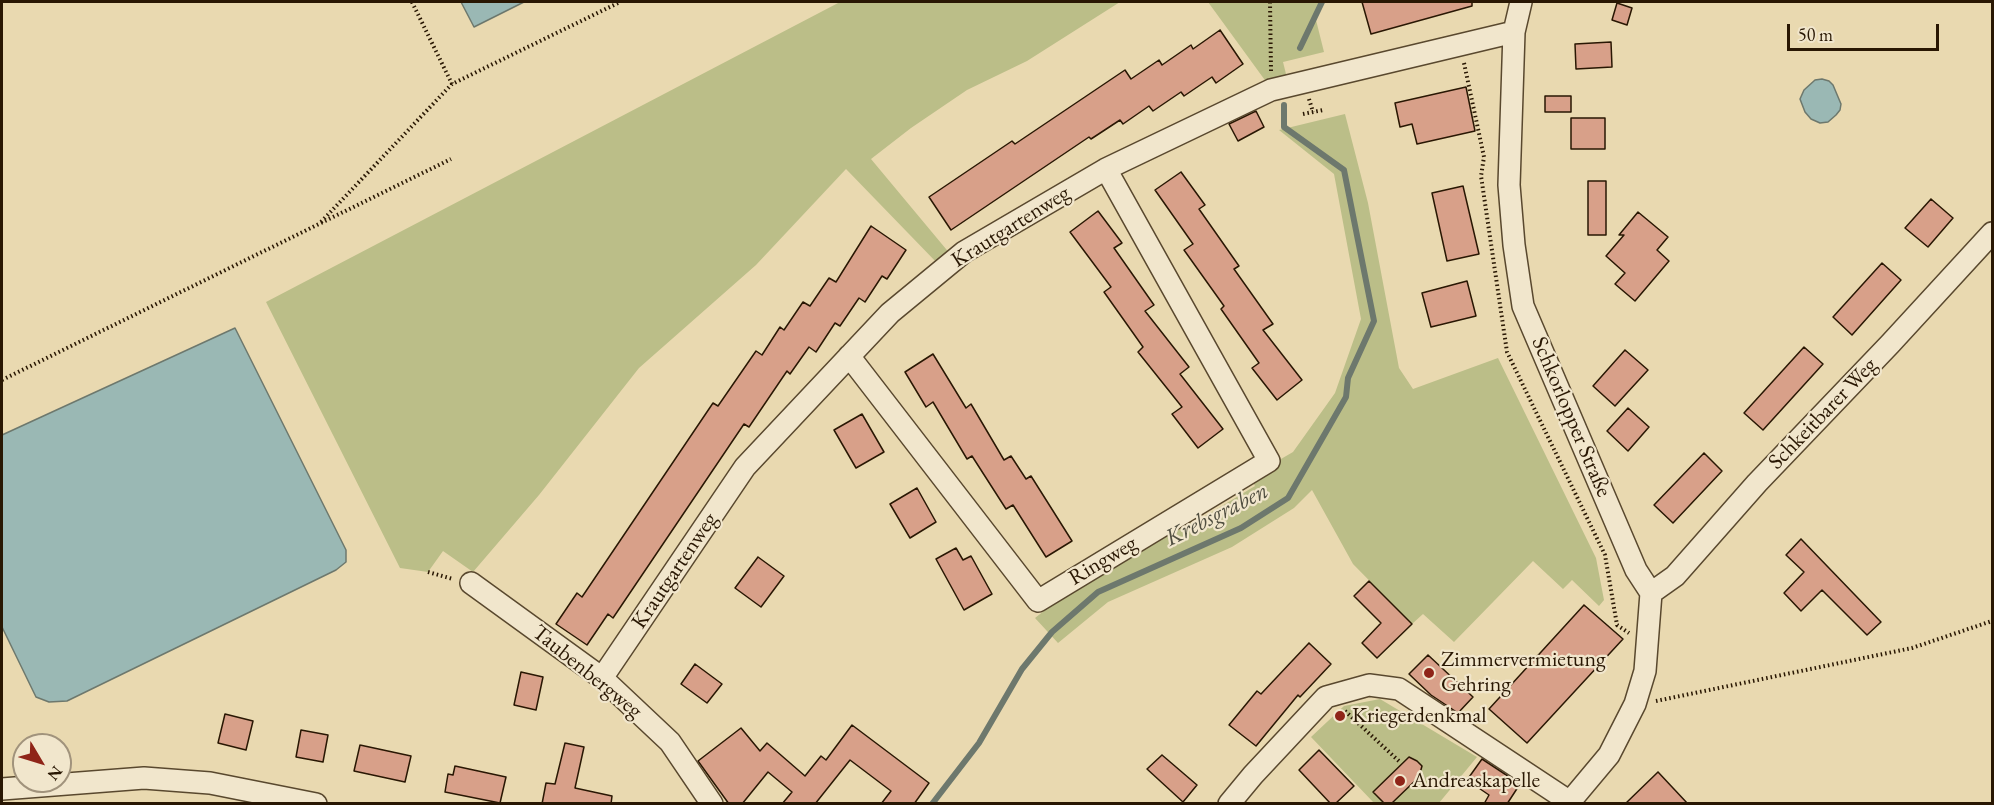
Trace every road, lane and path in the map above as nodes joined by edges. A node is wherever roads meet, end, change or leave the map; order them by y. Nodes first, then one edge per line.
1 (412, 2) edge
2 (620, 2) edge
3 (1270, 2) edge
4 (1521, 2) edge
5 (1514, 32) junction
6 (452, 84) junction
7 (1271, 90) junction
8 (1323, 110) dead end
9 (1303, 114) dead end
10 (451, 159) dead end
11 (1106, 169) junction
12 (318, 224) junction
13 (1992, 233) edge
14 (849, 356) junction
15 (2, 380) edge
16 (471, 583) dead end
17 (1651, 592) junction
18 (1992, 621) edge
19 (602, 678) junction
20 (1635, 705) junction
21 (1342, 708) dead end
22 (1401, 763) dead end
23 (2, 789) edge
24 (1569, 803) edge
25 (316, 804) edge
26 (712, 804) edge
27 (1229, 804) edge

1 - 6 path
2 - 6 path
3 - 7 path
4 - 5 street, Schkorlopper Straße
5 - 7 street, Krautgartenweg
5 - 17 street, Schkorlopper Straße
6 - 12 path
7 - 11 street, Krautgartenweg
8 - 9 path
10 - 12 path
11 - 14 street, Krautgartenweg
11 - 14 street, Ringweg
12 - 15 path
13 - 17 street, Schkeitbarer Weg
14 - 19 street, Krautgartenweg
16 - 19 street, Taubenbergweg
17 - 20 street
18 - 20 path
19 - 26 street, Taubenbergweg
20 - 24 street
21 - 22 path
23 - 25 street
24 - 27 street

